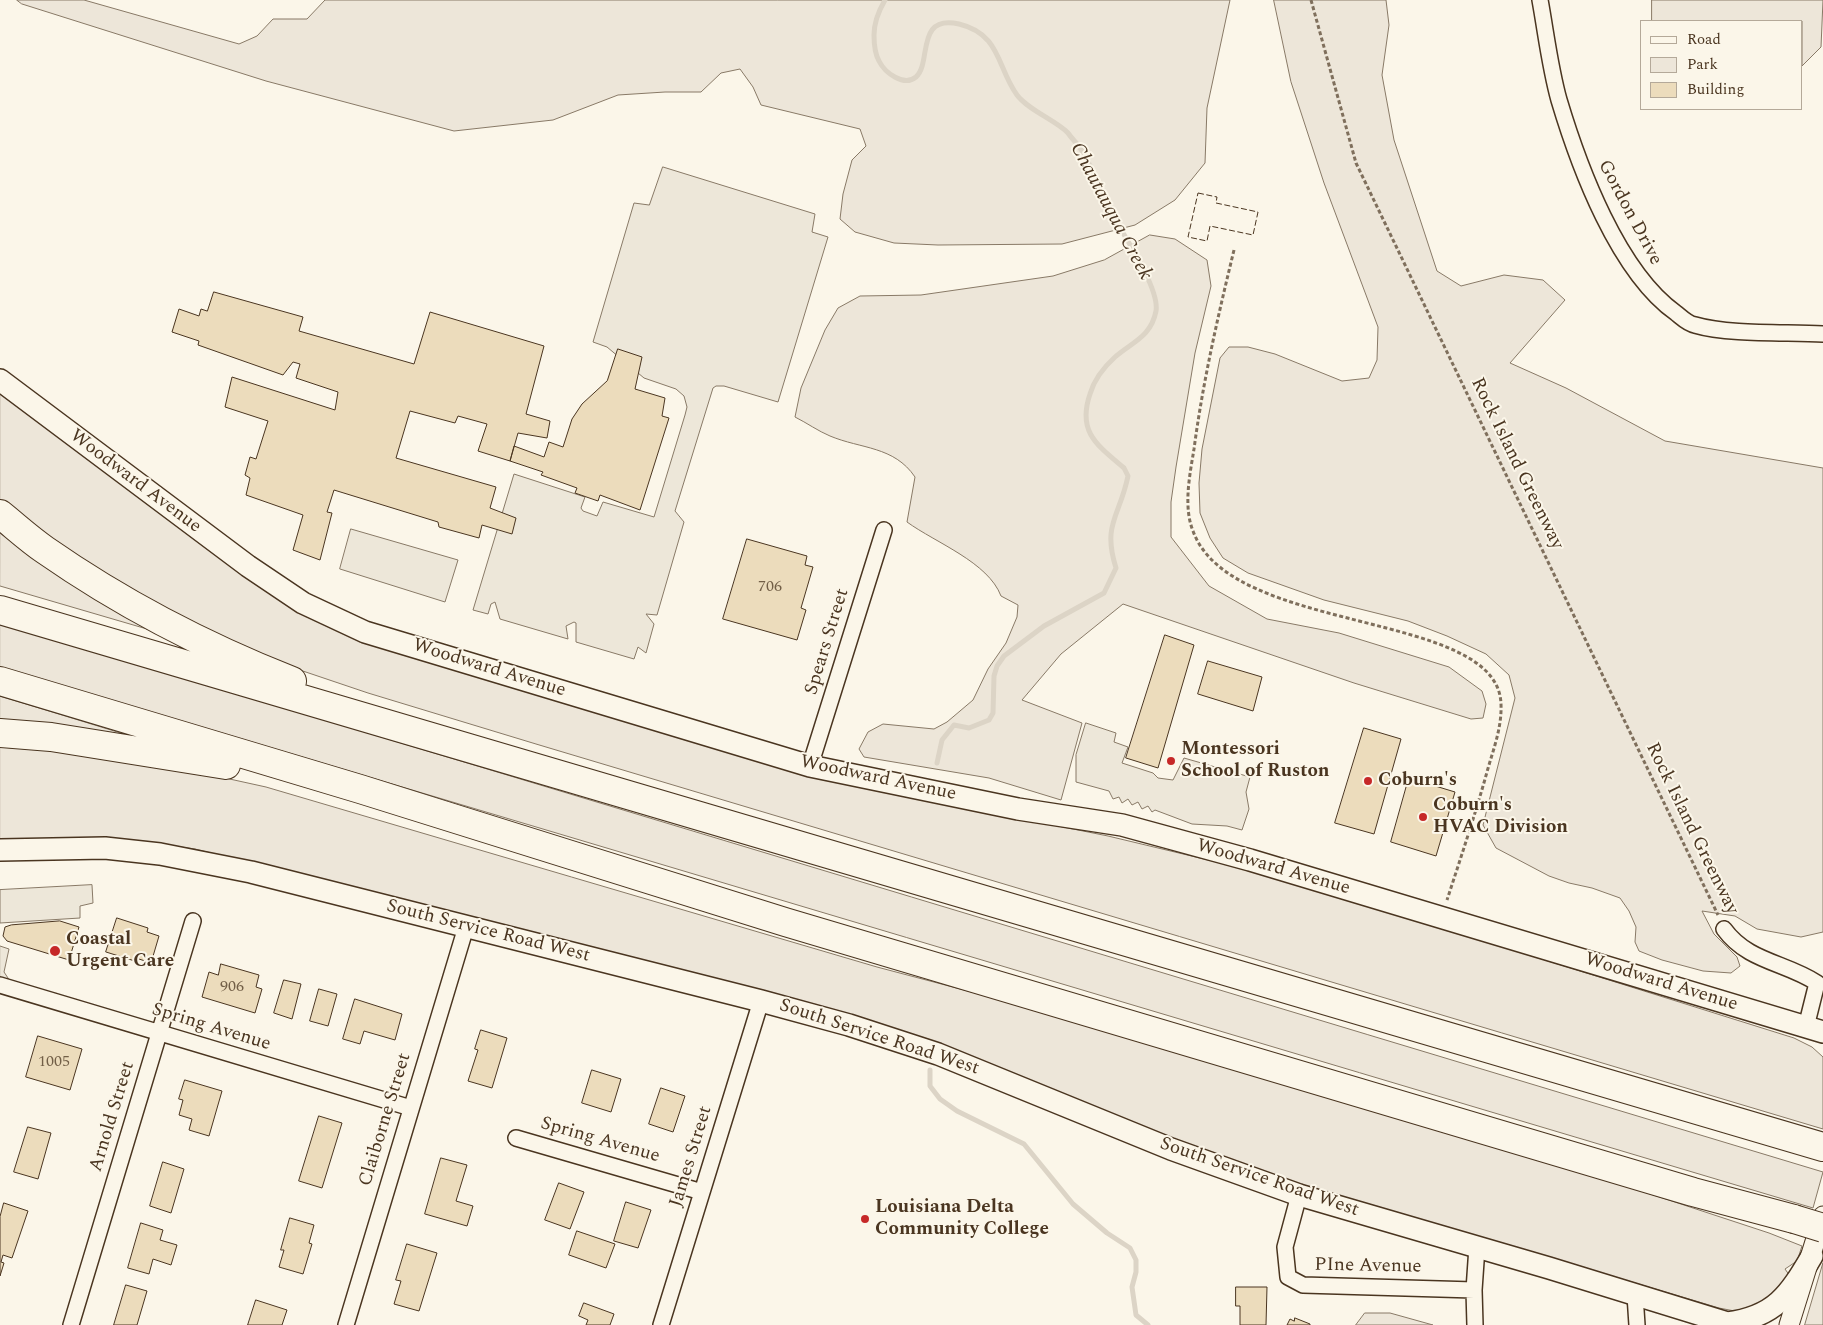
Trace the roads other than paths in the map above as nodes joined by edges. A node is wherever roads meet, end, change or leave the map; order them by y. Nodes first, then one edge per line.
1 (1540, 0) edge
2 (1823, 334) edge
3 (0, 380) edge
4 (0, 514) edge
5 (884, 530) dead end
6 (0, 610) edge
7 (0, 681) edge
8 (0, 733) edge
9 (447, 742) junction
10 (810, 766) junction
11 (360, 789) junction
12 (0, 850) edge
13 (193, 921) dead end
14 (466, 927) junction
15 (1724, 930) road end
16 (0, 986) edge
17 (761, 1001) junction
18 (1814, 1029) edge
19 (159, 1033) junction
20 (1823, 1041) edge
21 (411, 1108) junction
22 (516, 1138) dead end
23 (1822, 1147) edge
24 (702, 1192) junction
25 (1299, 1195) junction
26 (1823, 1216) edge
27 (1823, 1228) edge
28 (1477, 1247) junction
29 (1812, 1256) junction
30 (1474, 1290) junction
31 (1635, 1295) junction
32 (1731, 1324) edge
33 (71, 1325) edge
34 (346, 1325) edge
35 (661, 1325) edge
36 (1475, 1325) edge
37 (1637, 1325) edge
38 (1789, 1325) edge

1 - 2 street, Gordon Drive
3 - 10 main road, Woodward Avenue
4 - 9 highway
5 - 10 street, Spears Street
6 - 9 highway
7 - 11 highway
8 - 11 highway
9 - 23 highway
10 - 18 main road, Woodward Avenue
11 - 27 highway, bridge
12 - 14 main road, South Service Road West
13 - 19 street, Arnold Street
14 - 17 main road, South Service Road West
14 - 21 street, Claiborne Street
15 - 18 street
16 - 19 street, Spring Avenue
17 - 24 street, James Street
17 - 25 main road, South Service Road West
18 - 20 main road
19 - 21 street, Spring Avenue
19 - 33 street, Arnold Street
21 - 34 street, Claiborne Street
22 - 24 street, Spring Avenue
24 - 35 street, James Street
25 - 28 main road, South Service Road West
25 - 30 street, PIne Avenue
26 - 29 street
28 - 30 street
28 - 31 main road, South Service Road West
29 - 32 main road
29 - 38 street
30 - 36 street
31 - 32 main road, South Service Road West
31 - 37 street

